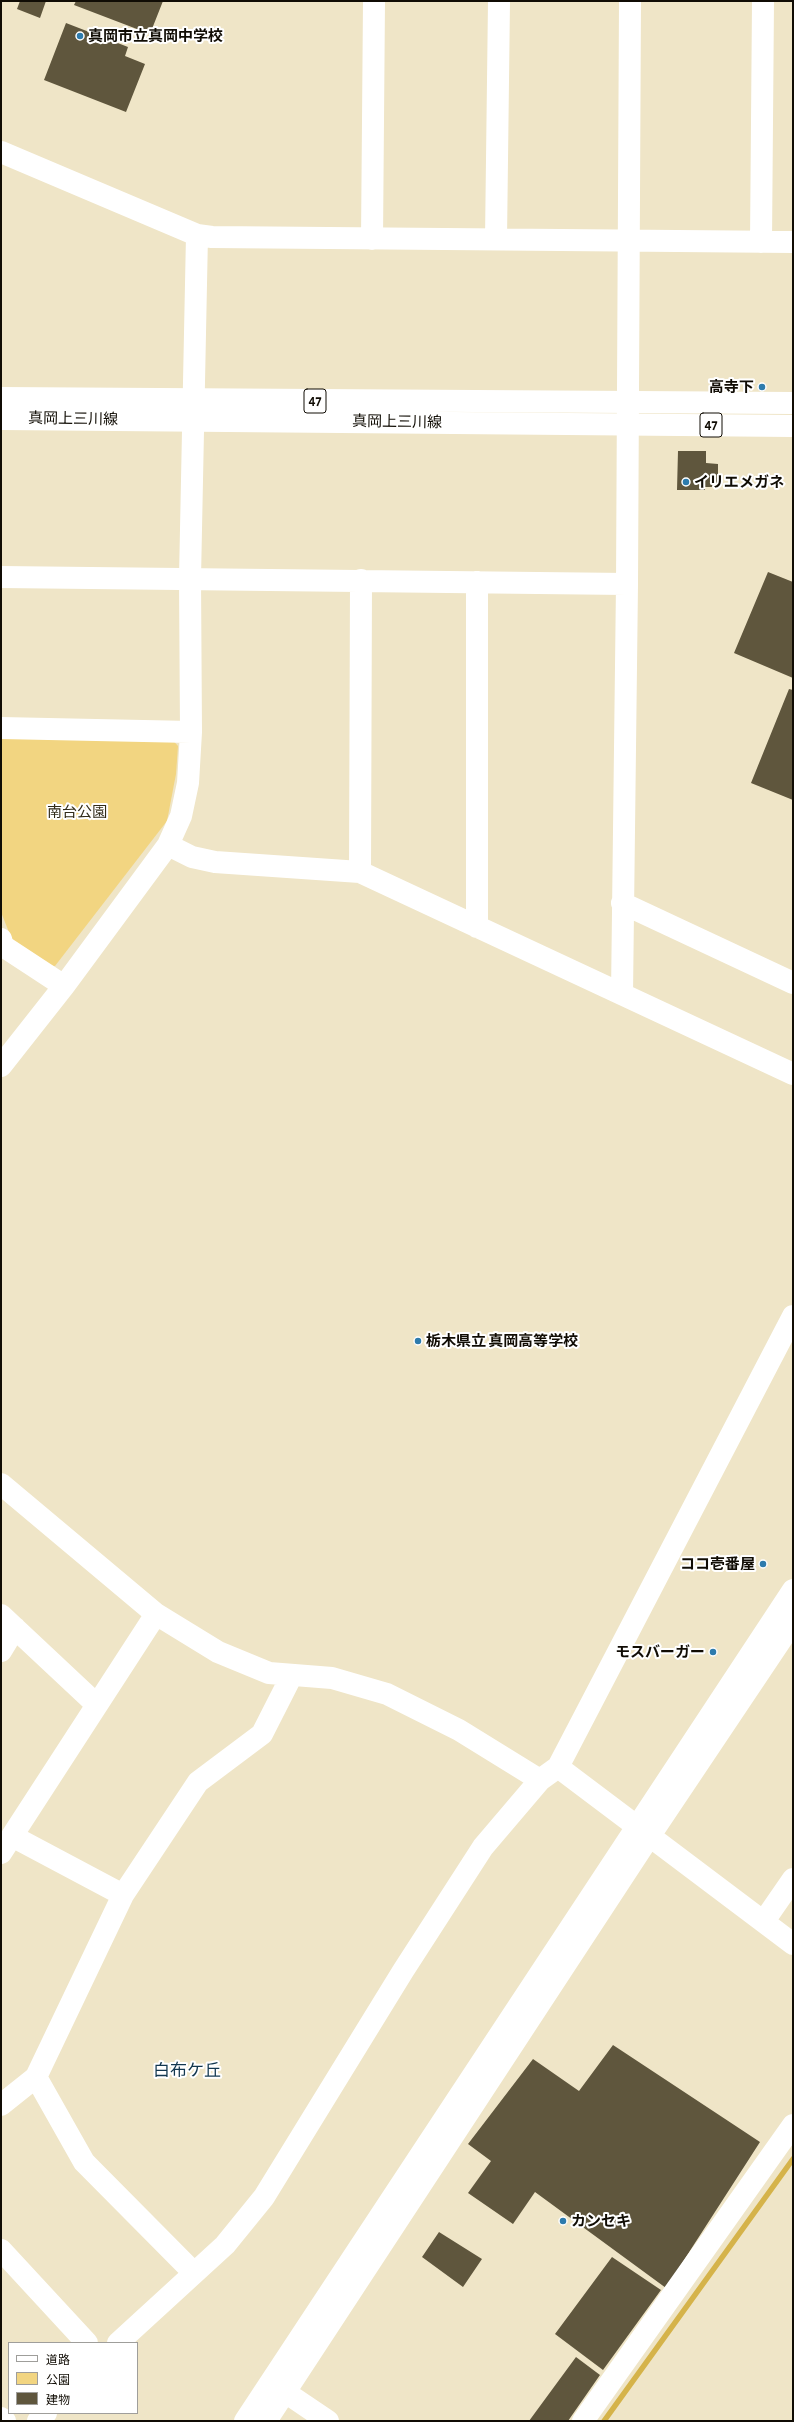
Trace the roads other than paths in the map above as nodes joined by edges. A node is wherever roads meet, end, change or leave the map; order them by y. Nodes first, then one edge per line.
1 (374, 1) edge
2 (499, 1) edge
3 (630, 1) edge
4 (763, 1) edge
5 (1, 152) edge
6 (197, 235) junction
7 (372, 239) junction
8 (496, 239) junction
9 (629, 242) junction
10 (761, 242) junction
11 (793, 242) edge
12 (1, 398) edge
13 (793, 403) edge
14 (193, 410) junction
15 (628, 414) junction
16 (1, 419) edge
17 (793, 426) edge
18 (1, 578) edge
19 (190, 578) junction
20 (361, 580) junction
21 (477, 582) junction
22 (627, 584) junction
23 (1, 728) edge
24 (191, 732) junction
25 (168, 845) junction
26 (360, 872) junction
27 (622, 903) junction
28 (477, 927) junction
29 (2, 944) edge
30 (793, 983) edge
31 (64, 986) junction
32 (622, 994) junction
33 (1, 1066) edge
34 (793, 1074) edge
35 (793, 1316) edge
36 (1, 1484) edge
37 (793, 1590) edge
38 (156, 1614) junction
39 (8, 1622) edge
40 (793, 1622) edge
41 (1, 1651) edge
42 (292, 1675) junction
43 (97, 1705) junction
44 (558, 1767) junction
45 (540, 1780) junction
46 (642, 1832) junction
47 (6, 1845) edge
48 (793, 1879) edge
49 (123, 1895) junction
50 (764, 1922) junction
51 (793, 1944) edge
52 (36, 2077) junction
53 (1, 2105) edge
54 (789, 2142) edge
55 (1, 2250) edge
56 (194, 2273) junction
57 (87, 2342) edge
58 (119, 2342) edge
59 (285, 2392) junction
60 (1, 2418) edge
61 (5, 2421) edge
62 (245, 2421) edge
63 (266, 2421) edge
64 (328, 2421) edge
65 (583, 2421) edge

1 - 7 street
2 - 8 street
3 - 9 street
4 - 10 street
5 - 6 street
6 - 7 street
6 - 14 street
7 - 8 street
8 - 9 street
9 - 10 street
9 - 15 street
10 - 11 street
12 - 14 street, 真岡上三川線 / 47
13 - 15 street, 真岡上三川線 / 47
14 - 15 street, 真岡上三川線 / 47
14 - 16 street, 真岡上三川線 / 47
14 - 19 street
15 - 17 street, 真岡上三川線 / 47
15 - 22 street
18 - 19 street
19 - 20 street
19 - 24 street
20 - 21 street
20 - 26 street
21 - 22 street
21 - 28 street
22 - 27 street
23 - 24 street
24 - 25 street
25 - 26 street
25 - 31 street
26 - 28 street
27 - 30 street
27 - 32 street
28 - 32 street
29 - 31 street
31 - 33 street
32 - 34 street
35 - 44 street
36 - 38 street
37 - 46 street
38 - 42 street
38 - 43 street
39 - 41 street
39 - 43 street
40 - 46 street
42 - 45 street
42 - 49 street
43 - 47 street
44 - 45 street
44 - 46 street
45 - 56 street
46 - 50 street
46 - 59 street
46 - 62 street
47 - 49 street
48 - 50 street
49 - 52 street
50 - 51 street
52 - 53 street
52 - 56 street
54 - 65 street
55 - 57 street
56 - 58 street
59 - 63 street
59 - 64 street
60 - 61 street

